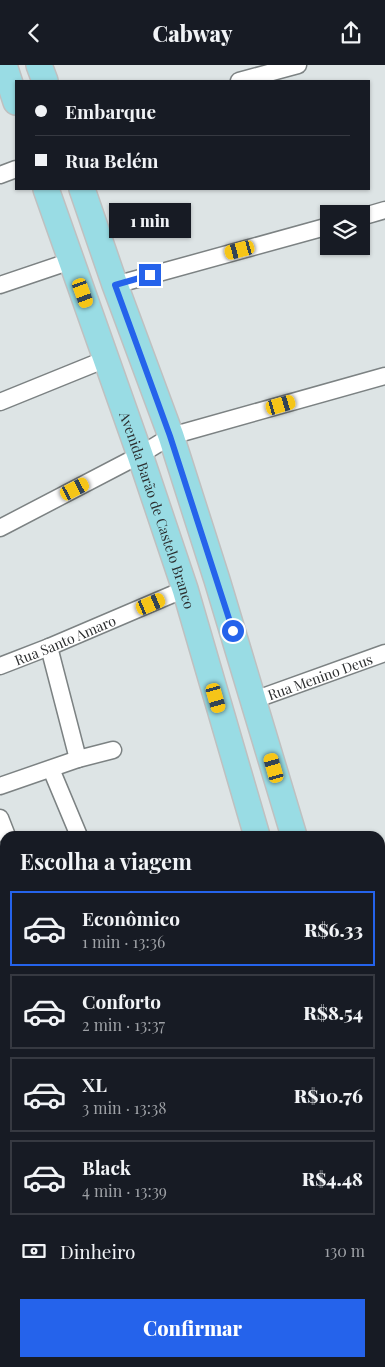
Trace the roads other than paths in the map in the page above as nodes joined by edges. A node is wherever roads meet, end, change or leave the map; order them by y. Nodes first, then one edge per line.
1 (4, 65) edge
2 (39, 65) edge
3 (298, 65) edge
4 (0, 66) edge
5 (45, 80) edge
6 (243, 80) edge
7 (15, 99) edge
8 (15, 169) edge
9 (0, 175) edge
10 (46, 190) edge
11 (82, 190) edge
12 (385, 210) edge
13 (370, 214) edge
14 (320, 228) edge
15 (71, 261) junction
16 (0, 285) edge
17 (115, 285) junction
18 (106, 359) junction
19 (384, 381) edge
20 (0, 402) edge
21 (170, 436) junction
22 (140, 455) junction
23 (0, 528) edge
24 (185, 589) junction
25 (49, 647) junction
26 (385, 653) edge
27 (0, 666) edge
28 (254, 700) junction
29 (113, 750) dead end
30 (78, 759) junction
31 (51, 769) junction
32 (0, 787) edge
33 (0, 818) edge
34 (5, 831) edge
35 (77, 831) edge
36 (256, 831) edge
37 (293, 831) edge

1 - 4 street
1 - 7 main road
2 - 5 main road
3 - 6 street
8 - 9 street
10 - 15 main road, Avenida Barão de Castelo Branco
11 - 17 main road
12 - 13 street
14 - 17 street
15 - 16 street
15 - 18 main road, Avenida Barão de Castelo Branco
17 - 21 main road
18 - 20 street
18 - 22 main road, Avenida Barão de Castelo Branco
19 - 21 street
21 - 22 street
21 - 28 main road
22 - 23 street
22 - 24 main road, Avenida Barão de Castelo Branco
24 - 25 street, Rua Santo Amaro
24 - 36 main road, Avenida Barão de Castelo Branco
25 - 27 street, Rua Santo Amaro
25 - 30 street
26 - 28 street, Rua Menino Deus
28 - 37 main road
29 - 30 street
30 - 31 street
31 - 32 street
31 - 35 street
33 - 34 street

